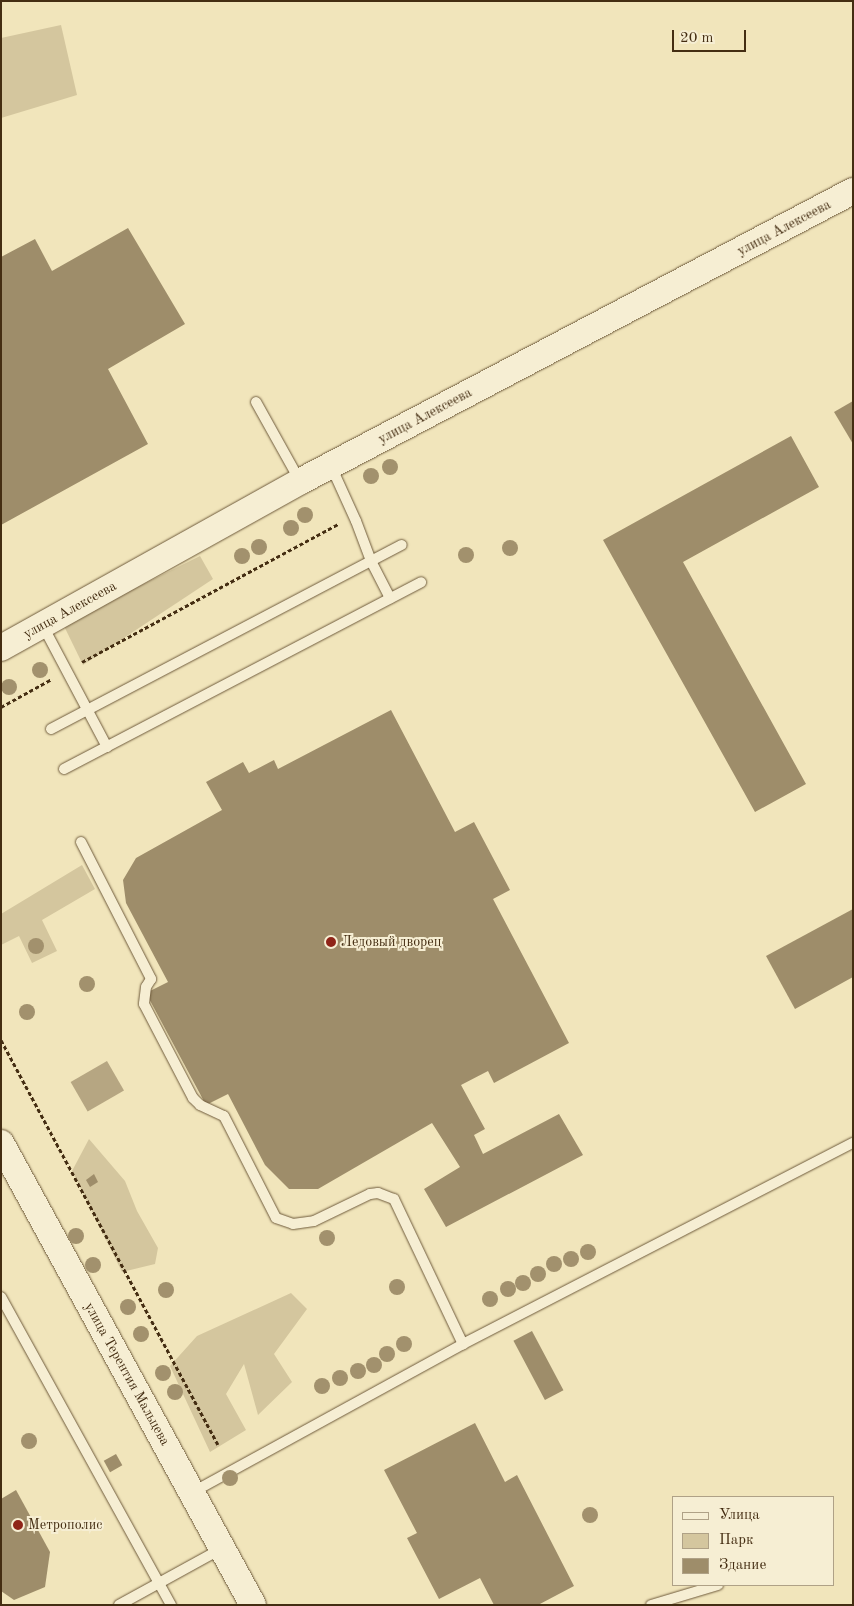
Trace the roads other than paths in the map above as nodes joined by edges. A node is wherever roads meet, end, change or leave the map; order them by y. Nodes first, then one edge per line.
1 (853, 191) edge
2 (256, 402) dead end
3 (331, 465) junction
4 (300, 481) junction
5 (402, 545) dead end
6 (370, 561) junction
7 (420, 582) dead end
8 (390, 598) junction
9 (43, 625) junction
10 (1, 648) edge
11 (87, 710) junction
12 (51, 729) dead end
13 (107, 747) junction
14 (64, 769) dead end
15 (81, 842) dead end
16 (1, 1143) edge
17 (853, 1143) edge
18 (1, 1297) edge
19 (464, 1344) junction
20 (192, 1493) junction
21 (222, 1548) junction
22 (160, 1583) junction
23 (715, 1586) edge
24 (119, 1605) edge
25 (171, 1605) edge
26 (253, 1605) edge
27 (651, 1605) edge

1 - 3 street, улица Алексеева
2 - 4 lane
3 - 4 street, улица Алексеева
3 - 6 lane
4 - 9 street, улица Алексеева
5 - 6 lane
6 - 8 lane
6 - 11 lane
7 - 8 lane
8 - 13 lane
9 - 10 street, улица Алексеева
9 - 11 lane
11 - 12 lane
11 - 13 lane
13 - 14 lane
15 - 19 lane
16 - 20 street, улица Терентия Мальцева
17 - 19 lane
18 - 22 lane
19 - 20 lane
20 - 21 street, улица Терентия Мальцева
21 - 22 lane
21 - 26 street, улица Терентия Мальцева
22 - 24 lane
22 - 25 lane
23 - 27 lane

